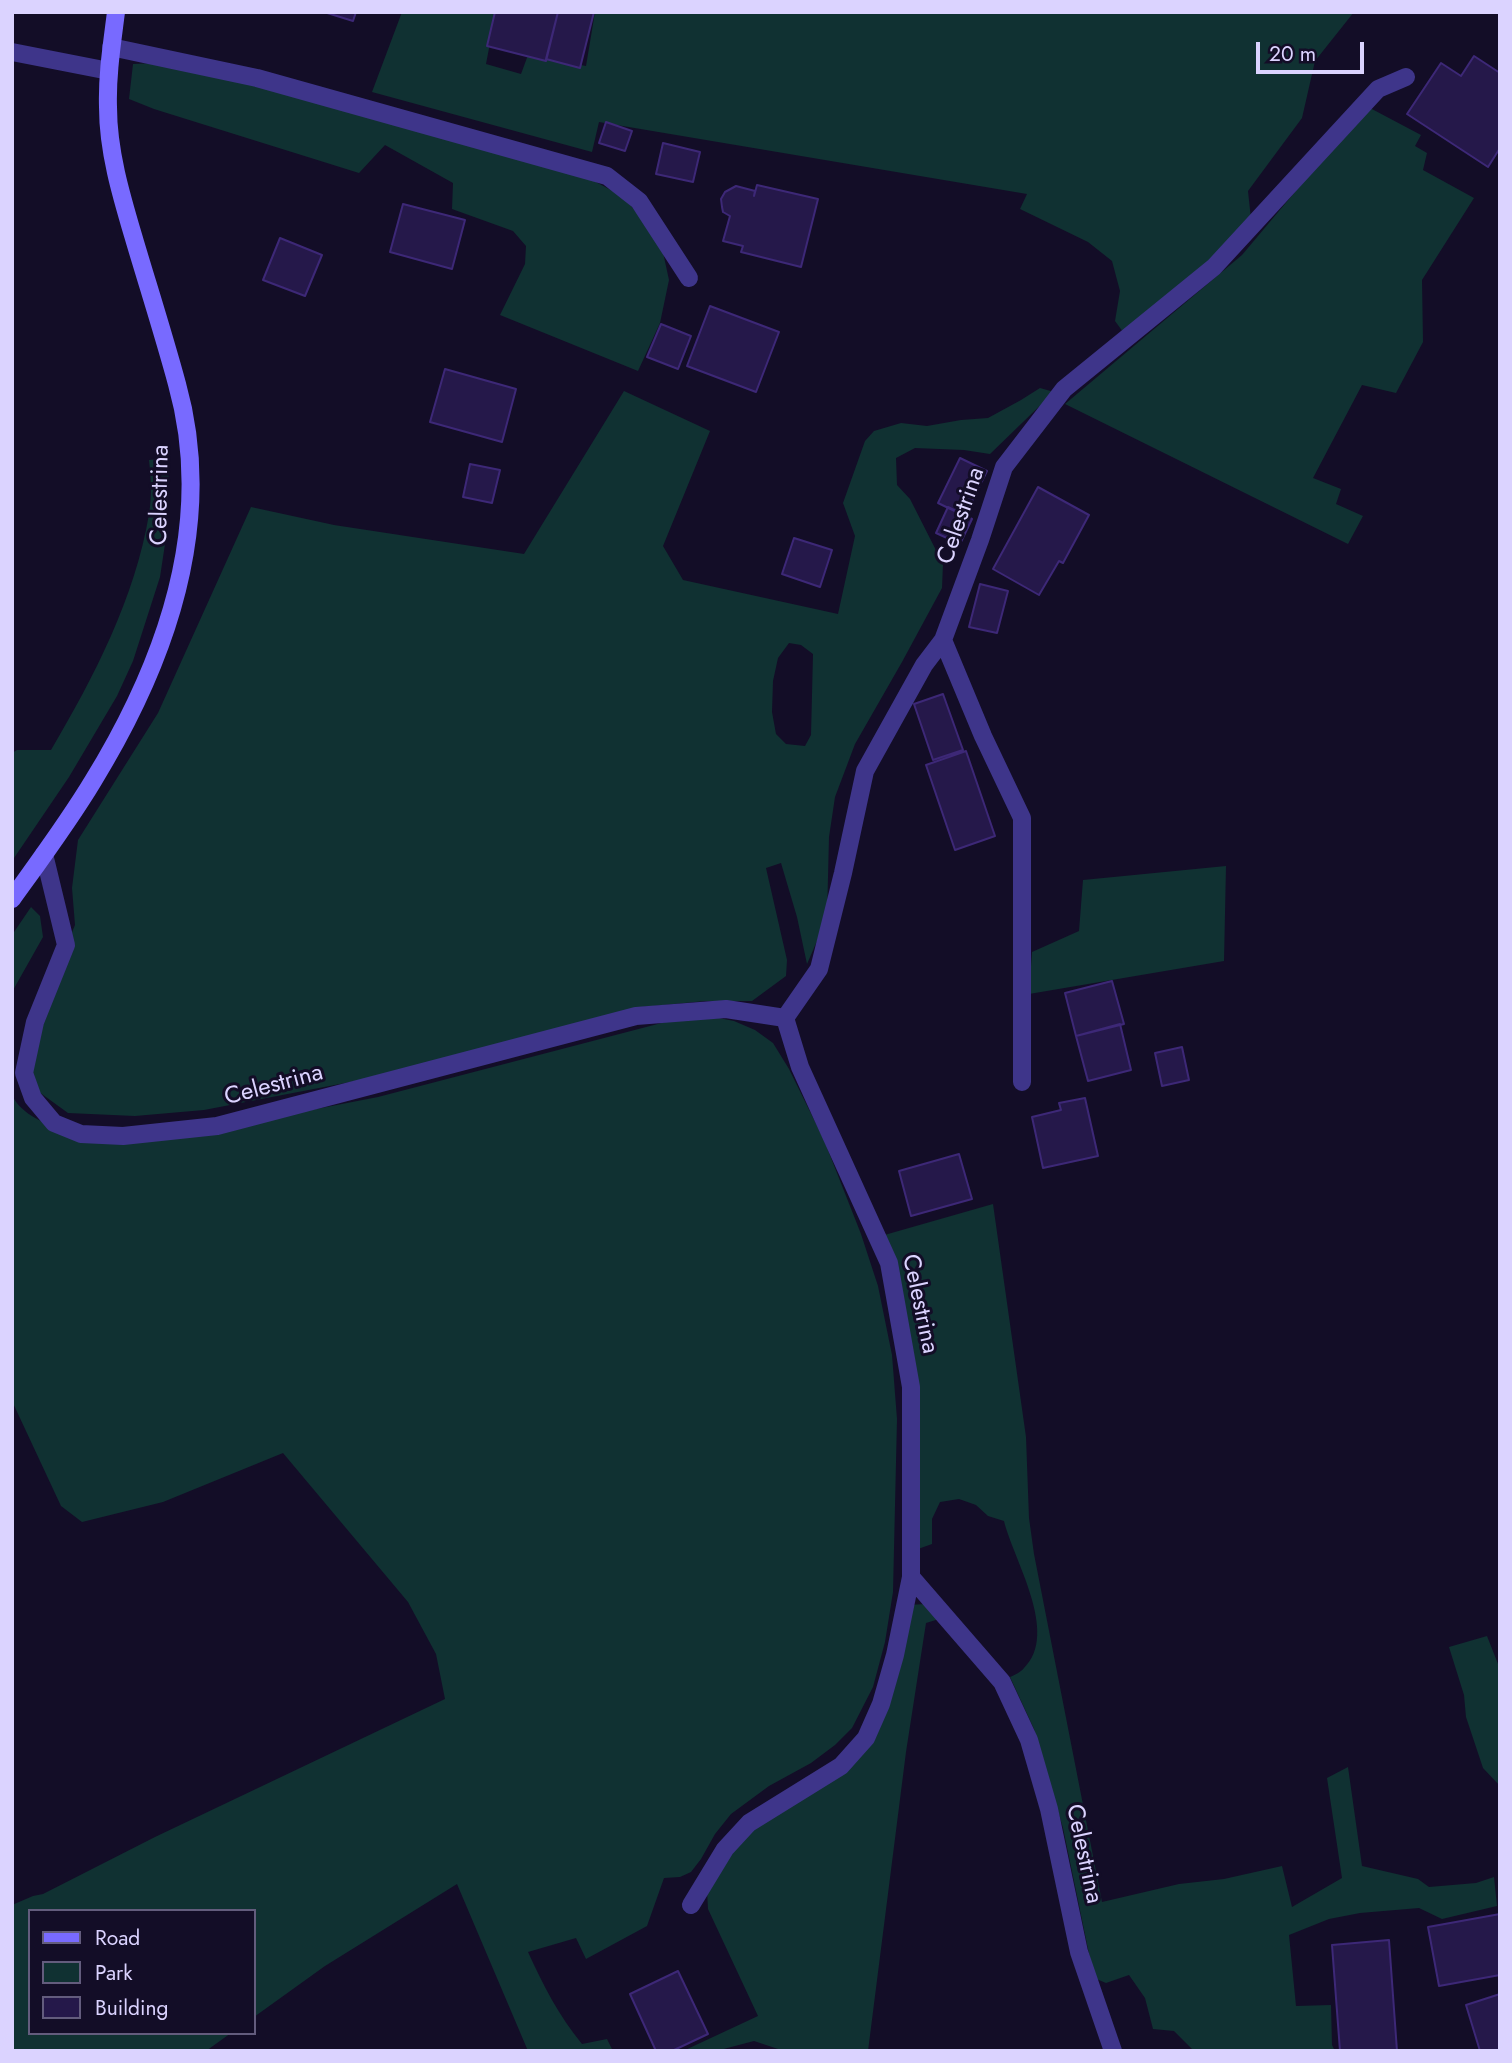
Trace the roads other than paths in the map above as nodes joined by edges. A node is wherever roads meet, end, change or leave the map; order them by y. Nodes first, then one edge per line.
1 (116, 12) edge
2 (111, 47) junction
3 (12, 52) edge
4 (109, 71) junction
5 (1406, 77) dead end
6 (689, 278) dead end
7 (943, 640) junction
8 (44, 854) junction
9 (12, 899) edge
10 (785, 1018) junction
11 (1022, 1082) dead end
12 (911, 1577) junction
13 (691, 1905) dead end
14 (1113, 2051) edge

1 - 2 street, Celestrina
2 - 4 street, Celestrina
2 - 6 street
3 - 4 street
4 - 8 street, Celestrina
5 - 7 street, Celestrina
7 - 10 street, Celestrina
7 - 11 street
8 - 9 street, Celestrina
8 - 10 street, Celestrina
10 - 12 street, Celestrina
12 - 13 street, Celestrina
12 - 14 street, Celestrina

